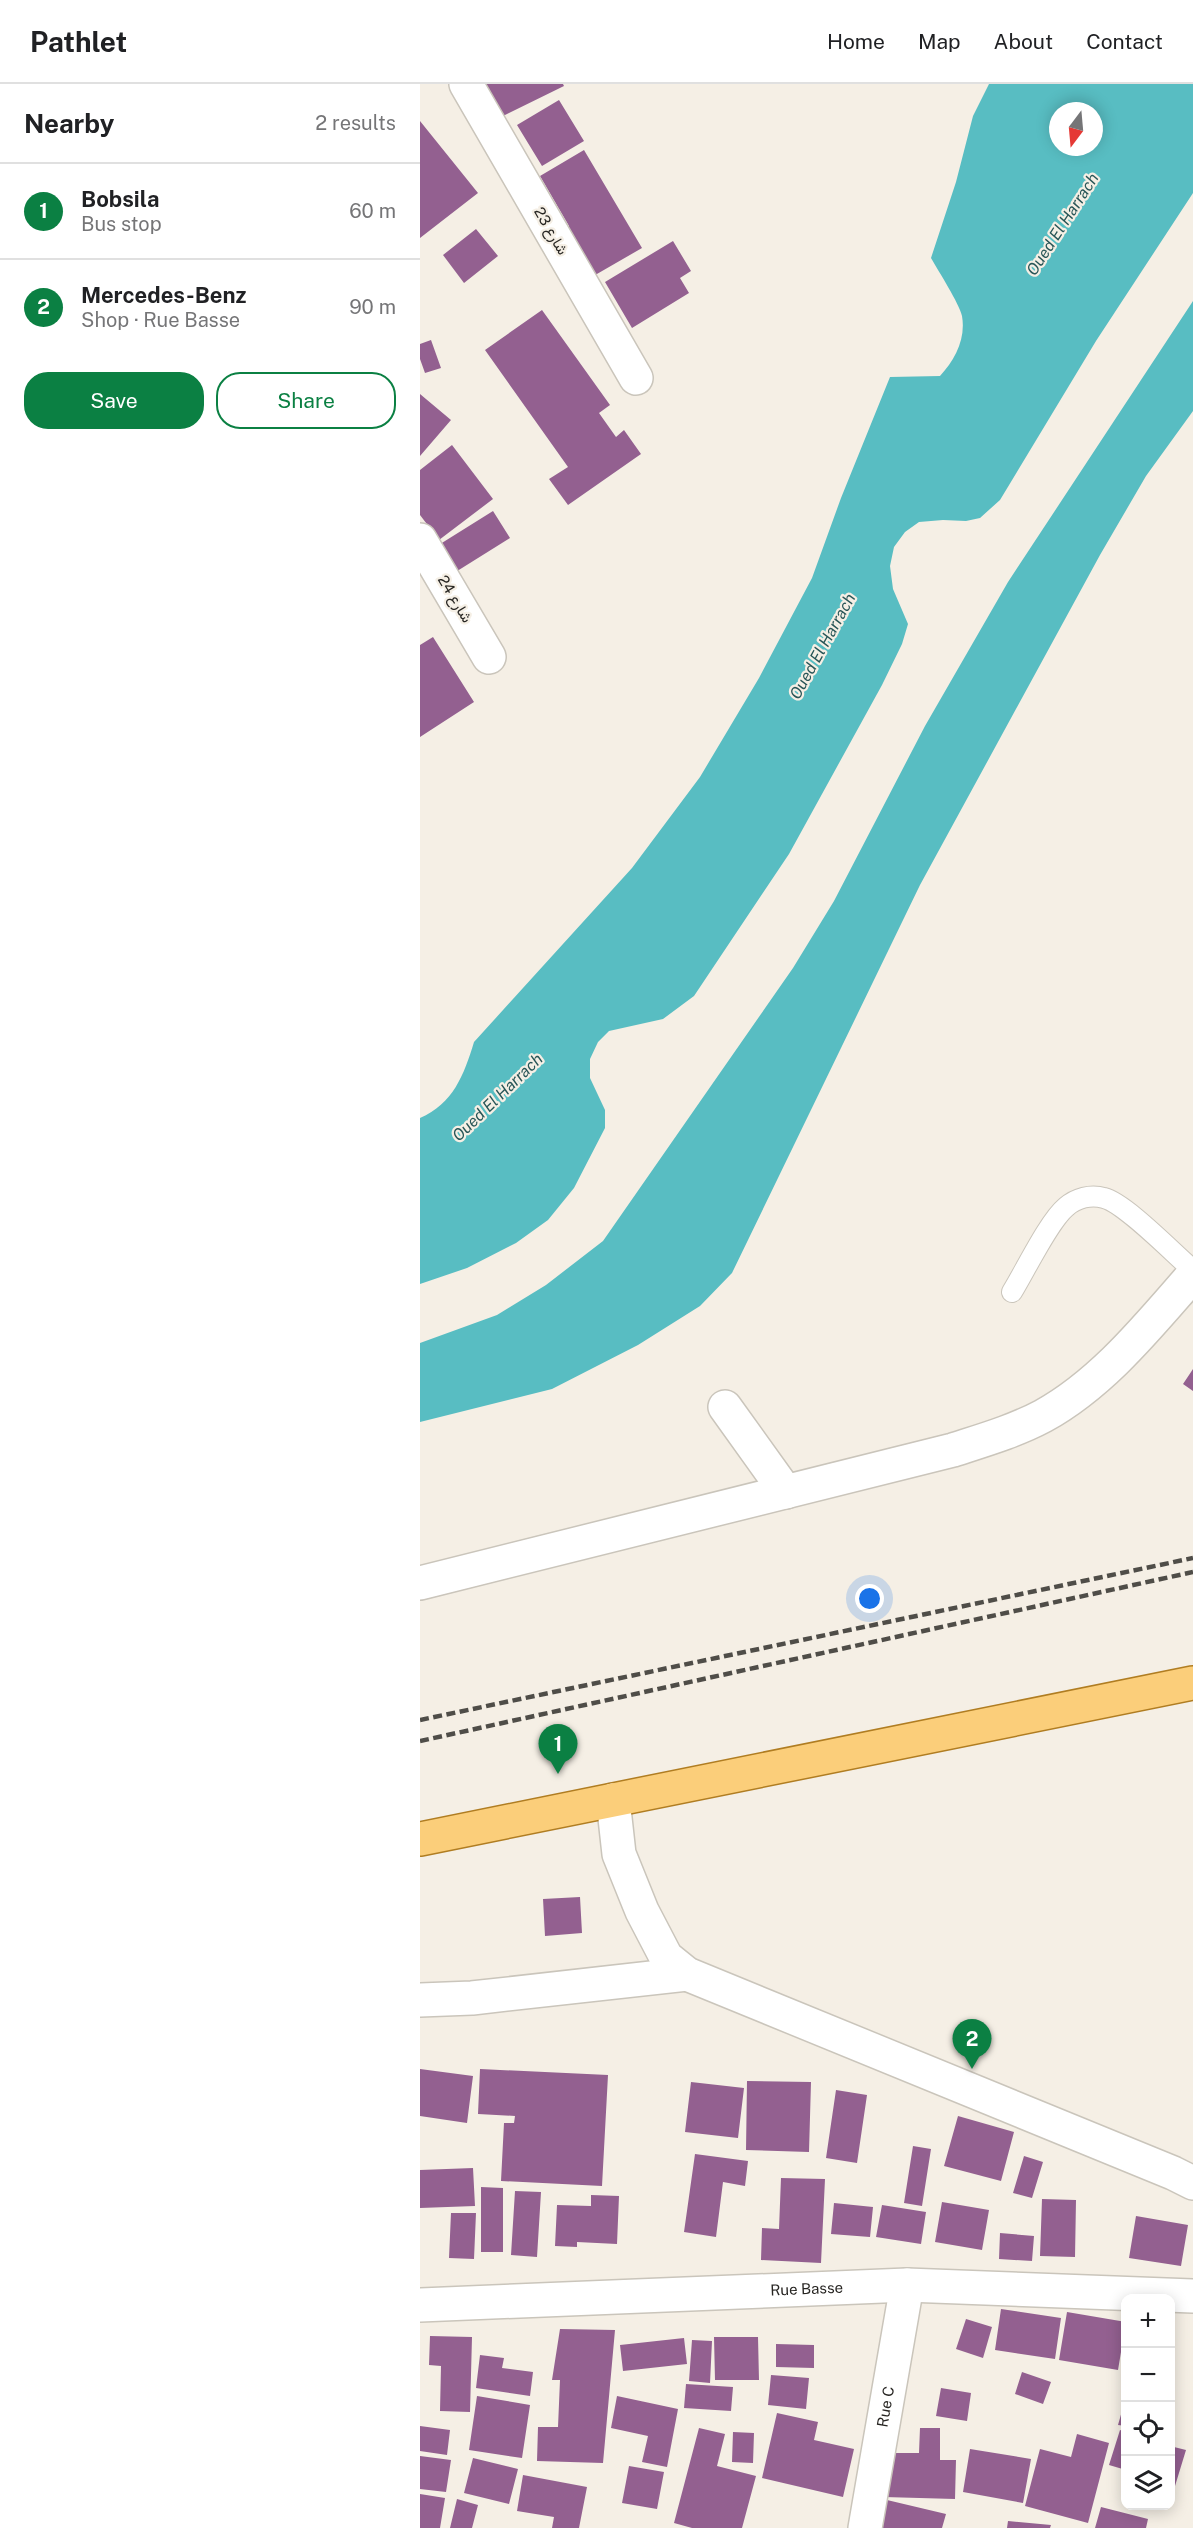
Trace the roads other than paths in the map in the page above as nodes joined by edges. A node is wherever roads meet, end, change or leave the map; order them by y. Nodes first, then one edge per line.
1 (466, 84) edge
2 (636, 378) dead end
3 (420, 540) edge
4 (489, 657) dead end
5 (1193, 1272) edge
6 (1012, 1292) dead end
7 (725, 1407) dead end
8 (786, 1492) junction
9 (420, 1583) edge
10 (1193, 1683) edge
11 (613, 1800) junction
12 (420, 1839) edge
13 (687, 1974) junction
14 (420, 2000) edge
15 (1193, 2183) edge
16 (907, 2285) junction
17 (1193, 2296) edge
18 (420, 2305) edge
19 (865, 2528) edge

1 - 2 street, شارع 23
3 - 4 street, شارع 24
5 - 6 lane
5 - 8 street
7 - 8 street
8 - 9 street
10 - 11 main road
11 - 12 main road
11 - 13 street
13 - 14 street
13 - 15 street
16 - 17 street, Rue Basse
16 - 18 street, Rue Basse
16 - 19 street, Rue C

